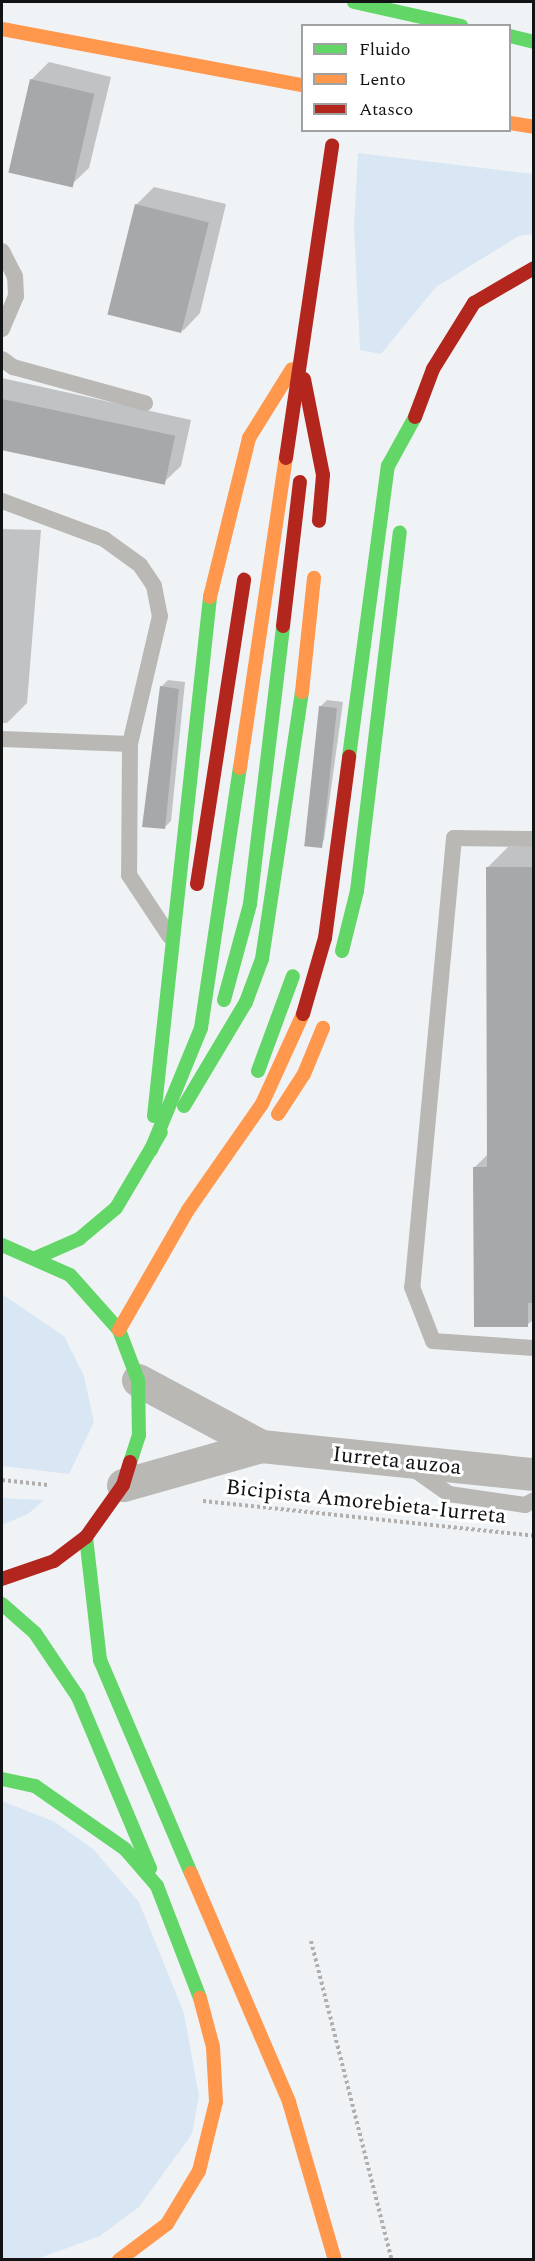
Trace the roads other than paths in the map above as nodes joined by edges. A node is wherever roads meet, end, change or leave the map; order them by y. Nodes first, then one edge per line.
1 (354, 2) edge
2 (452, 24) edge
3 (2, 29) edge
4 (511, 36) edge
5 (534, 42) edge
6 (301, 85) edge
7 (511, 123) edge
8 (534, 127) edge
9 (332, 145) dead end
10 (2, 251) edge
11 (534, 268) edge
12 (2, 329) edge
13 (299, 357) junction
14 (2, 359) edge
15 (145, 403) dead end
16 (412, 424) junction
17 (272, 444) dead end
18 (408, 459) dead end
19 (388, 466) junction
20 (2, 501) edge
21 (366, 512) dead end
22 (401, 518) dead end
23 (317, 543) dead end
24 (315, 566) dead end
25 (246, 567) dead end
26 (2, 740) edge
27 (130, 744) junction
28 (534, 839) edge
29 (196, 896) dead end
30 (171, 939) junction
31 (299, 956) dead end
32 (338, 969) dead end
33 (191, 983) dead end
34 (188, 1005) dead end
35 (327, 1014) dead end
36 (179, 1039) dead end
37 (248, 1088) dead end
38 (272, 1123) dead end
39 (211, 1148) dead end
40 (151, 1150) junction
41 (222, 1190) dead end
42 (2, 1245) edge
43 (38, 1257) junction
44 (148, 1275) junction
45 (119, 1330) junction
46 (534, 1348) edge
47 (138, 1380) junction
48 (261, 1446) junction
49 (404, 1462) junction
50 (534, 1474) edge
51 (123, 1485) junction
52 (534, 1500) edge
53 (86, 1537) junction
54 (2, 1578) edge
55 (2, 1604) edge
56 (2, 1779) edge
57 (157, 1886) junction
58 (119, 2259) edge
59 (335, 2259) edge

1 - 2 main road
3 - 6 main road
4 - 5 main road
7 - 8 main road
9 - 13 main road
10 - 12 lane
11 - 16 main road
13 - 17 main road
13 - 23 main road
13 - 30 main road
13 - 40 main road
13 - 40 main road
14 - 15 lane
16 - 18 main road
16 - 19 main road
19 - 21 main road
19 - 44 main road
20 - 27 lane
22 - 32 main road
24 - 40 main road
25 - 29 main road
26 - 27 lane
27 - 30 lane
28 - 46 lane
30 - 40 main road
31 - 37 main road
33 - 34 main road
35 - 38 main road
36 - 40 main road
39 - 44 main road
40 - 43 main road
41 - 44 main road
42 - 43 main road
43 - 45 main road
44 - 45 main road
45 - 47 main road
47 - 48 street
47 - 51 main road
48 - 49 street, Iurreta auzoa
48 - 51 street
49 - 50 street, Iurreta auzoa
49 - 52 lane
51 - 53 main road
53 - 54 main road
53 - 59 main road
55 - 57 main road
56 - 57 main road
57 - 58 main road

